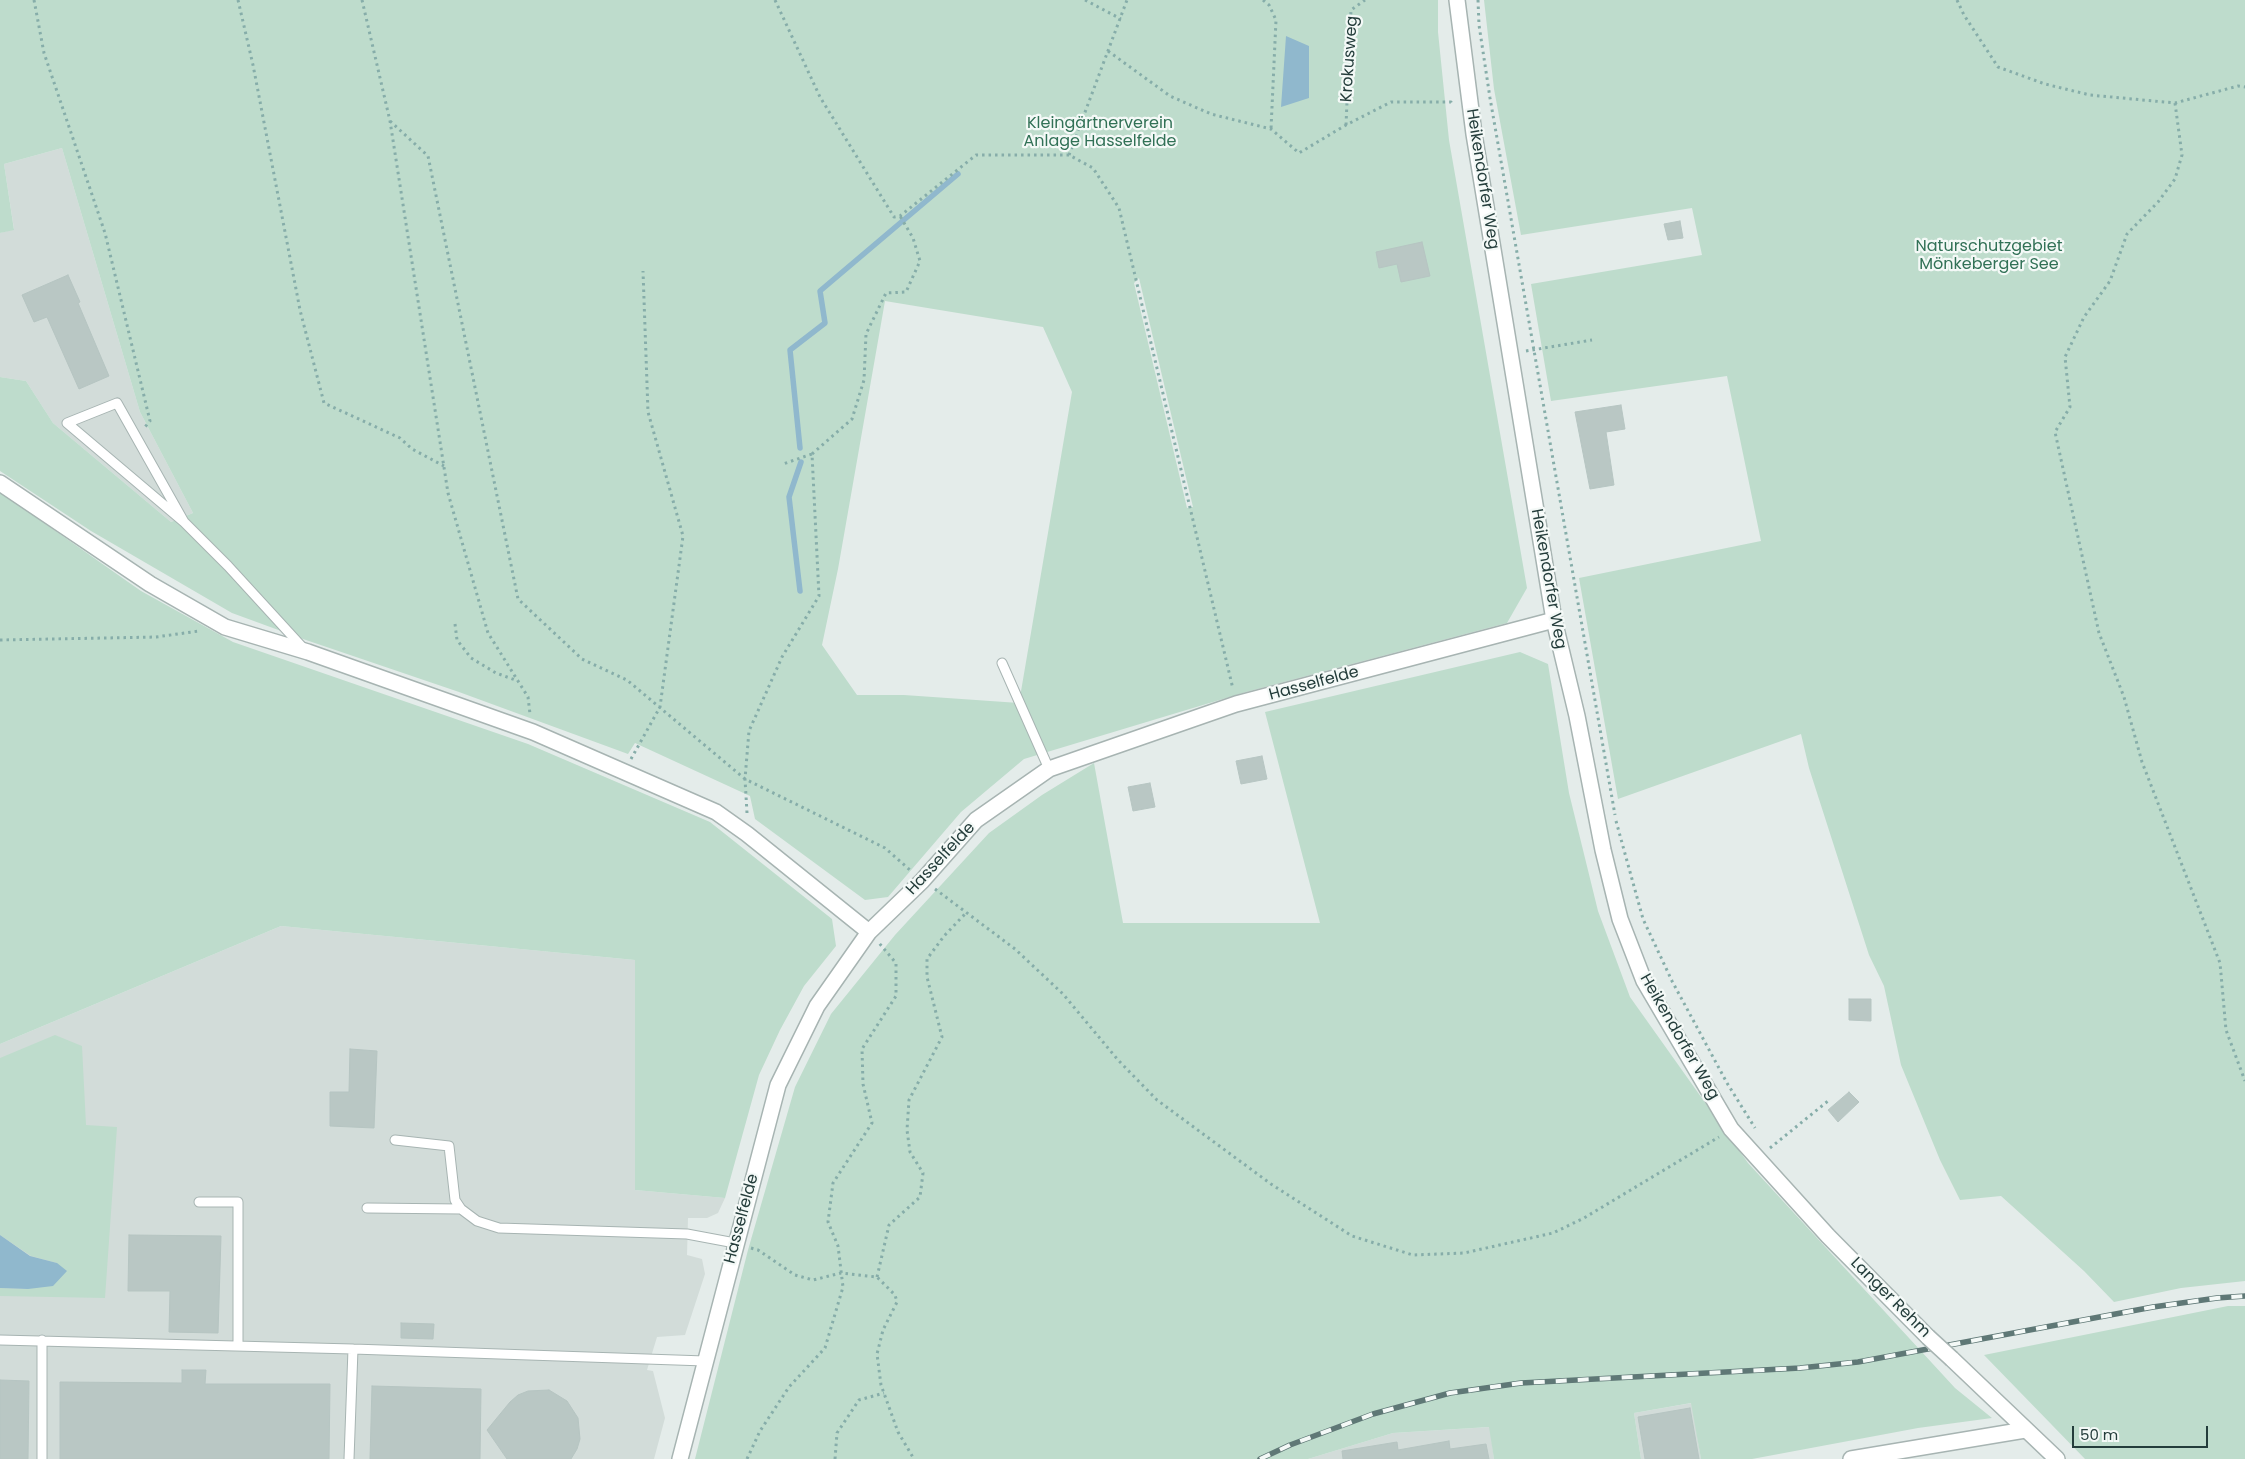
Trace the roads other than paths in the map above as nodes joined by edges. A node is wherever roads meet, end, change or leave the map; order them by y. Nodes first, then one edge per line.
1 (1457, 0) edge
2 (0, 482) edge
3 (184, 522) junction
4 (1554, 620) junction
5 (308, 652) junction
6 (1002, 663) dead end
7 (1049, 769) junction
8 (869, 932) junction
9 (1732, 1129) joint
10 (396, 1140) dead end
11 (199, 1202) dead end
12 (367, 1208) dead end
13 (461, 1209) junction
14 (735, 1243) junction
15 (0, 1340) edge
16 (42, 1340) junction
17 (238, 1346) junction
18 (353, 1349) junction
19 (705, 1361) junction
20 (2025, 1430) junction
21 (42, 1459) edge
22 (349, 1459) edge
23 (680, 1459) edge
24 (1851, 1459) edge
25 (2057, 1459) edge

1 - 4 street, Heikendorfer Weg
2 - 5 street
3 - 3 lane
3 - 5 lane
4 - 7 street, Hasselfelde
4 - 9 street, Heikendorfer Weg
5 - 8 street
6 - 7 lane
7 - 8 street, Hasselfelde
8 - 14 street, Hasselfelde
9 - 20 street, Langer Rehm, bridge
10 - 13 lane
11 - 17 lane
12 - 13 lane
13 - 14 lane
14 - 19 street, Hasselfelde
15 - 16 lane
16 - 17 lane
16 - 21 lane
17 - 18 lane
18 - 19 lane
18 - 22 lane
19 - 23 street, Hasselfelde
20 - 24 street
20 - 25 street, Langer Rehm

